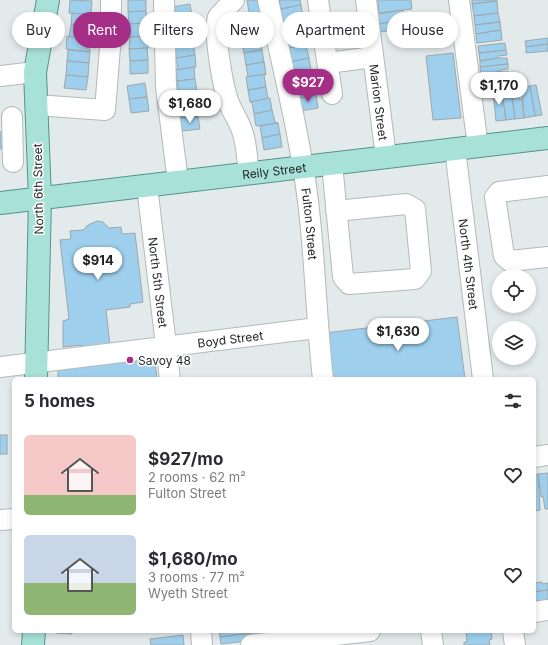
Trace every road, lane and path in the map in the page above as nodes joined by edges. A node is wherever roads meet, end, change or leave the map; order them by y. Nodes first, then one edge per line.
1 (48, 0) edge
2 (111, 0) edge
3 (164, 0) edge
4 (234, 0) edge
5 (268, 0) edge
6 (318, 0) edge
7 (366, 0) edge
8 (459, 0) edge
9 (373, 57) junction
10 (328, 63) junction
11 (35, 72) junction
12 (0, 76) edge
13 (332, 94) dead end
14 (37, 110) junction
15 (6, 117) edge
16 (548, 138) edge
17 (478, 147) junction
18 (455, 149) junction
19 (386, 158) junction
20 (38, 159) junction
21 (7, 163) edge
22 (332, 164) junction
23 (304, 167) junction
24 (249, 174) junction
25 (178, 182) junction
26 (146, 186) junction
27 (548, 186) edge
28 (0, 198) edge
29 (40, 198) junction
30 (0, 203) edge
31 (336, 211) junction
32 (548, 257) edge
33 (317, 328) junction
34 (166, 348) junction
35 (0, 367) edge
36 (36, 371) edge
37 (170, 377) edge
38 (323, 377) edge
39 (483, 377) edge
40 (548, 455) edge
41 (536, 457) edge
42 (12, 519) edge
43 (0, 520) edge
44 (548, 610) edge
45 (536, 612) edge
46 (34, 633) edge
47 (200, 633) edge
48 (432, 633) edge
49 (513, 633) edge
50 (358, 635) edge
51 (288, 639) edge
52 (34, 645) edge
53 (202, 645) edge
54 (251, 645) edge
55 (433, 645) edge
56 (515, 645) edge

1 - 11 main road, North 6th Street
2 - 14 street
3 - 25 street
4 - 24 street
5 - 23 street, Fulton Street
6 - 10 street
7 - 9 street, Marion Street
8 - 17 street
9 - 10 street
9 - 19 street, Marion Street
10 - 13 street
11 - 12 street
11 - 14 main road, North 6th Street
14 - 15 street
14 - 20 main road, North 6th Street
15 - 21 street
16 - 17 main road, Reily Street
17 - 18 main road, Reily Street
18 - 19 main road, Reily Street
18 - 39 street, North 4th Street
19 - 22 main road, Reily Street
20 - 21 street
20 - 29 main road, North 6th Street
22 - 23 main road, Reily Street
22 - 31 street
23 - 24 main road, Reily Street
23 - 33 street, Fulton Street
24 - 25 main road, Reily Street
25 - 26 main road, Reily Street
26 - 29 main road, Reily Street
26 - 34 street, North 5th Street
27 - 32 street
28 - 30 street
29 - 30 main road, Reily Street
29 - 36 main road, North 6th Street
31 - 31 street
33 - 34 street, Boyd Street
33 - 38 street, Fulton Street
34 - 36 street, Boyd Street
34 - 37 street, North 5th Street
35 - 36 street, Boyd Street
40 - 41 street
42 - 43 street
44 - 45 street
46 - 52 main road
47 - 53 street
48 - 55 street
49 - 56 street
50 - 51 street
51 - 54 street

